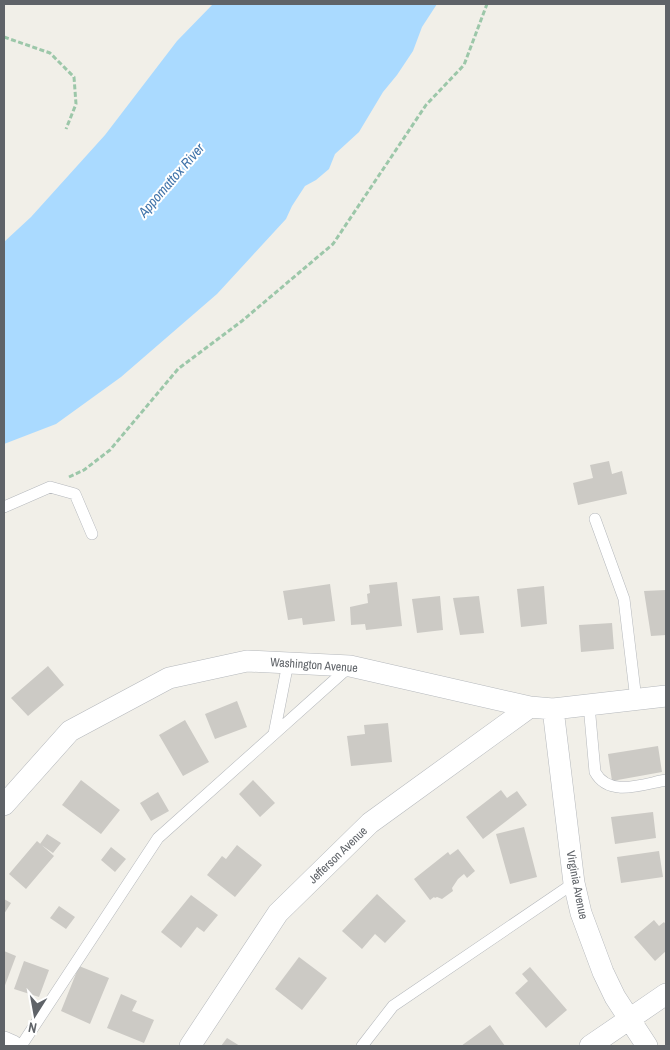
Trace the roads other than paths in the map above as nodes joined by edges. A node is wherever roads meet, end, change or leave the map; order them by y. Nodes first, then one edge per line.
1 (4, 508) edge
2 (595, 519) dead end
3 (92, 534) dead end
4 (288, 663) junction
5 (350, 666) junction
6 (666, 696) edge
7 (636, 700) junction
8 (589, 705) junction
9 (530, 707) junction
10 (553, 709) junction
11 (274, 734) junction
12 (666, 780) edge
13 (4, 804) edge
14 (574, 882) junction
15 (666, 994) edge
16 (629, 1019) junction
17 (4, 1042) edge
18 (13, 1046) edge
19 (21, 1046) edge
20 (190, 1046) edge
21 (362, 1046) edge
22 (590, 1046) edge
23 (647, 1046) edge

1 - 3 lane
2 - 7 lane
4 - 5 street, Washington Avenue
4 - 11 lane
4 - 13 street, Washington Avenue
5 - 9 street, Washington Avenue
5 - 11 lane
6 - 7 street, Washington Avenue
7 - 8 street, Washington Avenue
8 - 10 street, Washington Avenue
8 - 12 lane
9 - 10 street, Washington Avenue
9 - 20 street, Jefferson Avenue
10 - 14 street, Virginia Avenue
11 - 19 lane
14 - 16 street, Virginia Avenue
14 - 21 lane
15 - 16 street
16 - 22 street
16 - 23 street, Virginia Avenue
17 - 18 street

